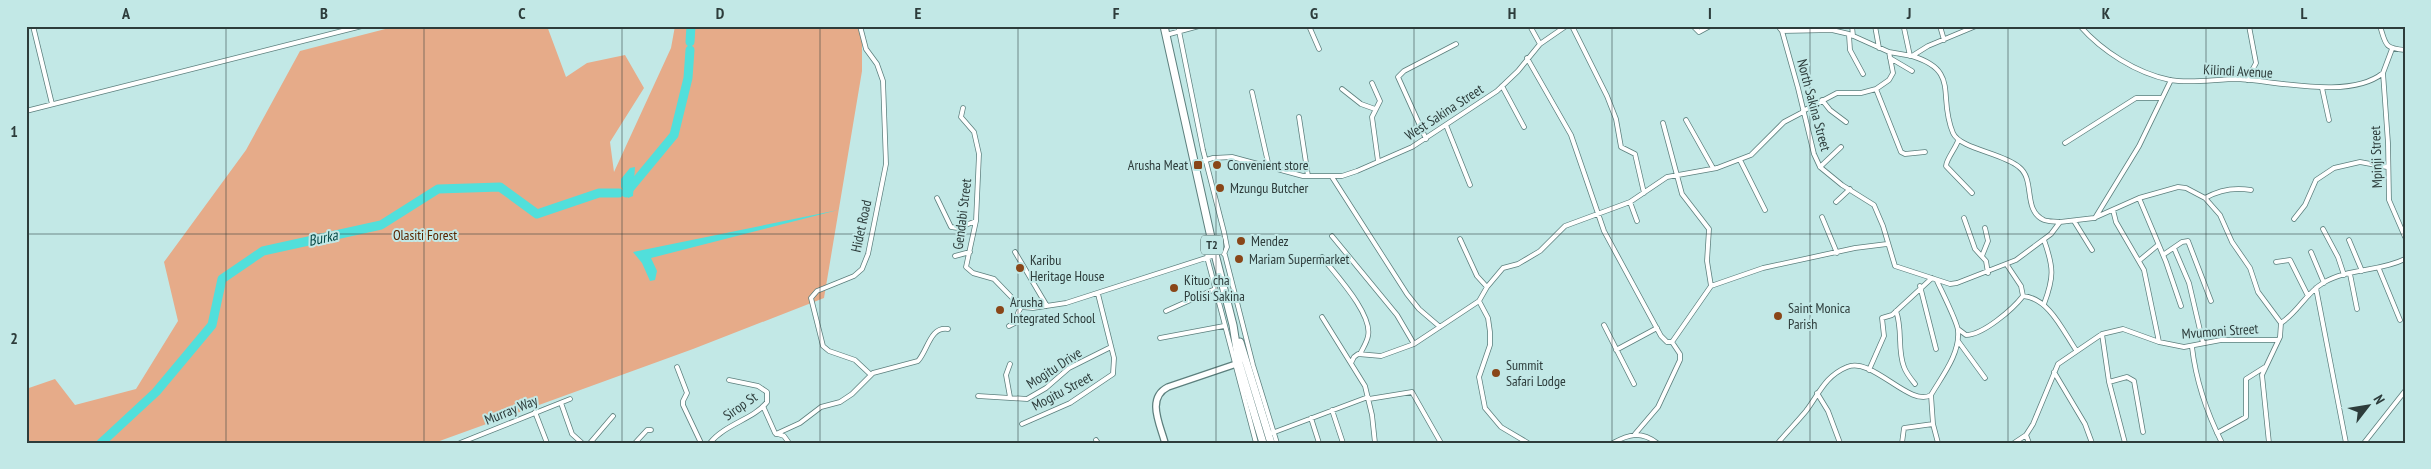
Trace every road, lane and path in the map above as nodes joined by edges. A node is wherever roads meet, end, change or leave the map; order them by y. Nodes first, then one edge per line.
1 (33, 26) edge
2 (362, 26) edge
3 (860, 26) edge
4 (1164, 26) edge
5 (1199, 26) edge
6 (1309, 26) edge
7 (1530, 26) edge
8 (1566, 26) edge
9 (1572, 26) edge
10 (1693, 26) edge
11 (1710, 26) edge
12 (1778, 26) edge
13 (1852, 26) edge
14 (1874, 26) edge
15 (1940, 26) edge
16 (1976, 26) edge
17 (2080, 26) edge
18 (2208, 26) edge
19 (2221, 26) edge
20 (2249, 26) edge
21 (2380, 26) edge
22 (1179, 28) edge
23 (1904, 28) dead end
24 (1782, 31) junction
25 (1166, 35) junction
26 (1851, 36) junction
27 (1944, 40) junction
28 (1456, 44) dead end
29 (1540, 44) junction
30 (1879, 48) junction
31 (1319, 49) dead end
32 (2392, 49) junction
33 (2405, 50) edge
34 (1889, 52) junction
35 (1911, 56) junction
36 (1528, 58) junction
37 (1890, 58) junction
38 (1912, 71) dead end
39 (2383, 73) junction
40 (1863, 74) dead end
41 (2171, 80) junction
42 (2247, 80) junction
43 (1372, 83) dead end
44 (1502, 86) junction
45 (2322, 88) junction
46 (1342, 89) dead end
47 (1876, 89) junction
48 (1252, 92) dead end
49 (2162, 98) junction
50 (1822, 100) junction
51 (52, 104) junction
52 (963, 108) dead end
53 (1375, 109) junction
54 (26, 110) edge
55 (1803, 111) junction
56 (1299, 117) dead end
57 (1686, 120) dead end
58 (2329, 120) dead end
59 (1846, 122) dead end
60 (1663, 123) dead end
61 (1446, 124) junction
62 (1524, 127) dead end
63 (1426, 139) junction
64 (1958, 141) junction
65 (2065, 143) dead end
66 (1841, 147) dead end
67 (1926, 152) dead end
68 (1206, 160) junction
69 (1740, 160) junction
70 (1378, 162) junction
71 (1196, 163) junction
72 (1269, 167) junction
73 (1820, 167) junction
74 (2387, 167) junction
75 (1713, 168) junction
76 (1676, 174) junction
77 (1308, 176) junction
78 (1332, 177) junction
79 (1470, 185) dead end
80 (1850, 189) junction
81 (2251, 190) dead end
82 (1972, 193) dead end
83 (1644, 194) junction
84 (937, 198) dead end
85 (2139, 198) junction
86 (2204, 198) junction
87 (1630, 202) junction
88 (1836, 202) dead end
89 (1765, 210) dead end
90 (2113, 210) junction
91 (1596, 213) junction
92 (1822, 217) dead end
93 (1964, 218) dead end
94 (2094, 218) junction
95 (2294, 219) dead end
96 (976, 221) junction
97 (2074, 221) junction
98 (1637, 222) dead end
99 (2060, 222) junction
100 (1985, 228) dead end
101 (2323, 229) dead end
102 (1332, 236) dead end
103 (2405, 237) edge
104 (1460, 239) dead end
105 (2044, 240) junction
106 (2350, 240) dead end
107 (1212, 242) junction
108 (1887, 244) junction
109 (2158, 245) junction
110 (2174, 248) junction
111 (2092, 250) dead end
112 (970, 252) junction
113 (1015, 252) dead end
114 (2312, 252) dead end
115 (1837, 253) junction
116 (1224, 254) junction
117 (2163, 255) junction
118 (955, 256) dead end
119 (1215, 256) junction
120 (1982, 256) junction
121 (1207, 257) junction
122 (1322, 257) dead end
123 (2405, 259) edge
124 (2140, 260) junction
125 (2276, 262) dead end
126 (2007, 266) junction
127 (2379, 269) junction
128 (2362, 271) junction
129 (1988, 273) junction
130 (2350, 274) junction
131 (2344, 275) junction
132 (1934, 279) junction
133 (2324, 282) junction
134 (1711, 286) junction
135 (1920, 286) junction
136 (1486, 287) junction
137 (2316, 288) junction
138 (1215, 289) junction
139 (1098, 294) junction
140 (2023, 296) junction
141 (2308, 296) junction
142 (1479, 301) junction
143 (2211, 301) dead end
144 (2044, 304) junction
145 (1047, 306) junction
146 (2181, 306) dead end
147 (1021, 307) junction
148 (2357, 309) dead end
149 (1166, 311) dead end
150 (1896, 312) junction
151 (1322, 317) dead end
152 (2400, 320) dead end
153 (2281, 323) junction
154 (1604, 325) dead end
155 (1009, 326) dead end
156 (1224, 326) junction
157 (1440, 327) junction
158 (1657, 328) junction
159 (948, 329) dead end
160 (1958, 329) junction
161 (2102, 334) junction
162 (1160, 338) dead end
163 (1958, 340) junction
164 (2278, 340) junction
165 (1672, 342) junction
166 (2159, 342) junction
167 (2203, 343) junction
168 (1414, 344) junction
169 (1110, 347) junction
170 (2192, 347) junction
171 (1936, 349) dead end
172 (1240, 350) junction
173 (1616, 350) junction
174 (2076, 350) junction
175 (1360, 354) junction
176 (1351, 363) junction
177 (1010, 364) dead end
178 (1236, 364) junction
179 (677, 367) dead end
180 (2265, 367) junction
181 (1869, 370) junction
182 (2054, 372) junction
183 (871, 375) junction
184 (1985, 378) dead end
185 (729, 380) dead end
186 (2109, 382) junction
187 (1634, 384) dead end
188 (1915, 384) dead end
189 (2405, 391) edge
190 (1818, 393) junction
191 (1931, 395) junction
192 (978, 396) dead end
193 (1010, 397) junction
194 (1368, 398) junction
195 (570, 399) dead end
196 (561, 403) junction
197 (763, 406) junction
198 (1332, 410) junction
199 (535, 412) junction
200 (613, 416) dead end
201 (1311, 418) junction
202 (1022, 424) dead end
203 (1933, 424) junction
204 (651, 430) dead end
205 (2143, 432) dead end
206 (2217, 433) junction
207 (776, 434) junction
208 (1271, 434) junction
209 (1635, 434) junction
210 (2026, 435) junction
211 (460, 443) edge
212 (547, 443) edge
213 (582, 443) edge
214 (590, 443) edge
215 (635, 443) edge
216 (701, 443) edge
217 (710, 443) edge
218 (789, 443) edge
219 (1165, 443) edge
220 (1256, 443) edge
221 (1263, 443) edge
222 (1271, 443) edge
223 (1277, 443) edge
224 (1319, 443) edge
225 (1343, 443) edge
226 (1375, 443) edge
227 (1441, 443) edge
228 (1528, 443) edge
229 (1612, 443) edge
230 (1657, 443) edge
231 (1778, 443) edge
232 (1840, 443) edge
233 (1902, 443) edge
234 (1938, 443) edge
235 (2014, 443) edge
236 (2029, 443) edge
237 (2092, 443) edge
238 (2125, 443) edge
239 (2222, 443) edge
240 (2269, 443) edge
241 (2346, 443) edge
242 (2364, 443) edge

1 - 51 street
2 - 51 street
3 - 183 street, Hidet Road
4 - 25 highway, T2
5 - 22 street
6 - 31 street
7 - 29 street
8 - 29 street, West Sakina Street
9 - 83 street
10 - 11 street
12 - 24 street, North Sakina Street
13 - 26 street
14 - 30 street
15 - 27 street
16 - 27 street
17 - 41 street, Kilindi Avenue
18 - 19 street
20 - 42 street
21 - 32 street
22 - 25 street
22 - 68 street
23 - 35 street
24 - 26 street
24 - 55 street, North Sakina Street
25 - 71 highway, T2
26 - 30 street
26 - 40 street
27 - 35 street
28 - 63 street
29 - 36 street, West Sakina Street
30 - 34 street
32 - 33 street
32 - 39 street
34 - 35 street
34 - 37 street
35 - 64 street
36 - 44 street, West Sakina Street
36 - 91 street
37 - 38 street
37 - 47 street
39 - 45 street, Kilindi Avenue
39 - 74 street, Mpinji Street
41 - 42 street, Kilindi Avenue
41 - 49 street
42 - 45 street, Kilindi Avenue
43 - 53 street
44 - 61 street, West Sakina Street
44 - 62 street
45 - 58 street
46 - 53 street
47 - 50 street
47 - 67 street
48 - 72 street
49 - 65 street
49 - 94 street
50 - 55 street
50 - 59 street
51 - 54 street
52 - 96 street, Gendabi Street
53 - 70 street
55 - 69 street
55 - 73 street, North Sakina Street
56 - 77 street
57 - 75 street
60 - 76 street
61 - 63 street, West Sakina Street
61 - 79 street
63 - 70 street, West Sakina Street
64 - 82 street
64 - 99 street
66 - 73 street
68 - 71 street, West Sakina Street
68 - 72 street, West Sakina Street
68 - 116 street
69 - 75 street
69 - 89 street
70 - 78 street, West Sakina Street
71 - 107 highway, T2
72 - 77 street, West Sakina Street
73 - 80 street, North Sakina Street
74 - 95 street
74 - 103 street, Mpinji Street
75 - 76 street
76 - 83 street
76 - 134 street
77 - 78 street, West Sakina Street
78 - 157 street
80 - 88 street
80 - 108 street, North Sakina Street
81 - 86 street
83 - 87 street
84 - 96 street
85 - 86 street
85 - 90 street
85 - 109 street
86 - 153 street
87 - 91 street
87 - 98 street
90 - 94 street
90 - 124 street
91 - 136 street
91 - 158 street
92 - 115 street
93 - 120 street
94 - 97 street
96 - 112 street, Gendabi Street
97 - 99 street
97 - 111 street
99 - 105 street, North Sakina Street
100 - 120 street
101 - 131 street
102 - 168 street
104 - 136 street
105 - 126 street, North Sakina Street
105 - 144 street
106 - 128 street
107 - 116 street
107 - 119 highway, T2
107 - 121 street
108 - 115 street
108 - 132 street, North Sakina Street
109 - 117 street
109 - 124 street
110 - 117 street
110 - 143 street
110 - 167 street
112 - 118 street
112 - 147 street, Gendabi Street
113 - 145 street
114 - 133 street
115 - 134 street
116 - 208 street
117 - 146 street
119 - 121 street
119 - 172 highway, T2
120 - 129 street
121 - 138 street
121 - 139 street
122 - 175 street
123 - 127 street
124 - 166 street
125 - 141 street
126 - 129 street, North Sakina Street
126 - 140 street
127 - 128 street
127 - 152 street
128 - 130 street
129 - 132 street, North Sakina Street
130 - 131 street
130 - 148 street
131 - 133 street
132 - 135 street
132 - 160 street
133 - 137 street
134 - 165 street
135 - 150 street
135 - 171 street
136 - 142 street
137 - 141 street
137 - 241 street
138 - 149 street
138 - 156 street
139 - 145 street
139 - 169 street, Mogitu Street
140 - 144 street
140 - 160 street
141 - 153 street
142 - 157 street
142 - 228 street
144 - 174 street
145 - 147 street
147 - 155 street
150 - 181 street
150 - 188 street
151 - 176 street
153 - 164 street
154 - 173 street
156 - 162 street
156 - 178 street
157 - 168 street
158 - 165 street
158 - 173 street
159 - 183 street
160 - 163 street
161 - 166 street, Mvumoni Street
161 - 174 street, Mvumoni Street
161 - 186 street
163 - 184 street
163 - 191 street
164 - 167 street, Mvumoni Street
164 - 180 street
165 - 209 street
166 - 170 street, Mvumoni Street
167 - 170 street, Mvumoni Street
168 - 175 street
169 - 193 street, Mogitu Drive
169 - 202 street, Mogitu Street
170 - 206 street
172 - 178 highway, T2
172 - 208 highway, T2
173 - 187 street
174 - 182 street, Mvumoni Street
175 - 176 street
176 - 194 street
177 - 193 street
178 - 219 street
178 - 220 street
178 - 221 highway, T2
179 - 216 street
180 - 206 street
180 - 240 street
181 - 190 street
181 - 191 street
182 - 210 street, Mvumoni Street
182 - 237 street
183 - 207 street
185 - 197 street, Sirop St
186 - 205 street
186 - 238 street
189 - 242 street
190 - 231 street
190 - 232 street
191 - 203 street
192 - 193 street, Mogitu Drive
194 - 198 street
194 - 226 street
194 - 227 street
195 - 196 street, Murray Way
196 - 199 street, Murray Way
196 - 213 street
197 - 207 street
197 - 217 street, Sirop St
198 - 201 street
198 - 225 street
199 - 211 street, Murray Way
199 - 212 street
200 - 214 street
201 - 208 street
201 - 224 street
203 - 233 street
203 - 234 street
204 - 215 street
206 - 239 street
207 - 218 street
208 - 222 highway, T2
208 - 223 street
209 - 229 street
209 - 230 street
210 - 235 street, Mvumoni Street
210 - 236 street

